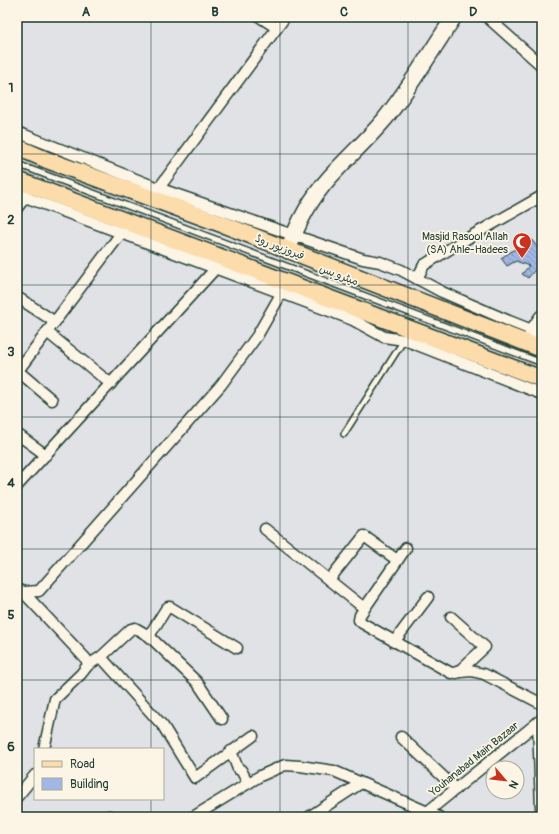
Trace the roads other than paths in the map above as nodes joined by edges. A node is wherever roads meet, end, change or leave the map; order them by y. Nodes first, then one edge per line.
1 (260, 17) edge
2 (285, 17) edge
3 (454, 17) edge
4 (487, 17) edge
5 (277, 28) junction
6 (542, 66) edge
7 (17, 132) edge
8 (17, 147) edge
9 (17, 164) edge
10 (17, 180) edge
11 (155, 194) junction
12 (21, 195) edge
13 (542, 196) edge
14 (17, 208) edge
15 (125, 227) junction
16 (293, 235) junction
17 (288, 251) junction
18 (216, 268) junction
19 (417, 279) junction
20 (285, 287) junction
21 (17, 297) edge
22 (55, 322) junction
23 (47, 332) junction
24 (538, 335) edge
25 (404, 340) junction
26 (542, 363) edge
27 (18, 367) edge
28 (542, 379) edge
29 (111, 384) junction
30 (542, 394) edge
31 (52, 400) dead end
32 (17, 434) edge
33 (344, 434) dead end
34 (46, 455) junction
35 (17, 486) edge
36 (265, 529) dead end
37 (406, 548) dead end
38 (397, 560) junction
39 (329, 580) junction
40 (20, 590) edge
41 (428, 597) dead end
42 (364, 608) junction
43 (451, 617) dead end
44 (149, 636) junction
45 (394, 642) junction
46 (237, 648) dead end
47 (101, 657) junction
48 (88, 665) junction
49 (457, 673) junction
50 (542, 704) edge
51 (222, 719) dead end
52 (540, 720) edge
53 (253, 736) dead end
54 (401, 737) dead end
55 (47, 746) edge
56 (231, 751) junction
57 (34, 776) edge
58 (361, 782) junction
59 (248, 783) junction
60 (456, 789) junction
61 (17, 797) edge
62 (541, 808) edge
63 (425, 814) edge
64 (193, 817) edge
65 (309, 817) edge
66 (439, 817) edge

1 - 5 street
2 - 5 street
3 - 16 street
4 - 6 street
5 - 11 street
7 - 11 street
8 - 11 main road, فیروزپور روڈ
9 - 26 lane, میٹرو بس
10 - 15 main road
11 - 16 street
11 - 17 main road, فیروزپور روڈ
12 - 14 street
12 - 15 street
13 - 19 street
15 - 18 street
15 - 20 main road
15 - 22 street
16 - 17 street
16 - 19 street
17 - 24 main road, فیروزپور روڈ
18 - 20 street
18 - 29 street
19 - 24 street
20 - 25 street
20 - 28 main road
20 - 40 street
21 - 22 street
22 - 23 street
23 - 27 street
23 - 29 street
25 - 30 street
25 - 33 lane
27 - 31 street
29 - 34 street
32 - 34 street
34 - 35 street
36 - 39 street
37 - 38 street
38 - 39 street
38 - 42 street
39 - 42 street
40 - 48 street
41 - 45 street
42 - 45 street
43 - 49 street
44 - 46 street
44 - 47 street
44 - 51 street
45 - 49 street
47 - 48 street
47 - 56 street
48 - 55 street
49 - 50 street
52 - 60 street, Youhanabad Main Bazaar
52 - 62 street
53 - 56 street
54 - 60 street
56 - 59 street
57 - 61 street
58 - 59 street
58 - 63 street
58 - 65 street
59 - 64 street
60 - 63 street, Youhanabad Main Bazaar
63 - 66 street

